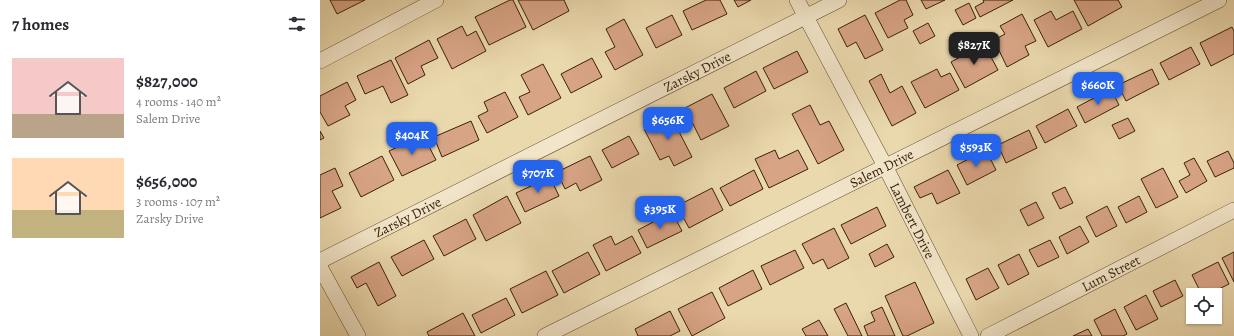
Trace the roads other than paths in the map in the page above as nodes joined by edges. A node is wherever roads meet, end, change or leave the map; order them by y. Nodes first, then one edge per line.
1 (436, 0) edge
2 (797, 0) edge
3 (839, 0) edge
4 (1219, 0) edge
5 (806, 17) junction
6 (320, 61) edge
7 (885, 166) junction
8 (1234, 210) edge
9 (320, 261) edge
10 (320, 267) edge
11 (358, 336) edge
12 (545, 336) edge
13 (971, 336) edge
14 (988, 336) edge

1 - 6 street
2 - 5 street, Lambert Drive
3 - 5 street, Zarsky Drive
4 - 7 street, Salem Drive
5 - 7 street, Lambert Drive
5 - 9 street, Zarsky Drive
7 - 12 street, Salem Drive
7 - 13 street, Lambert Drive
8 - 14 street, Lum Street
10 - 11 street

